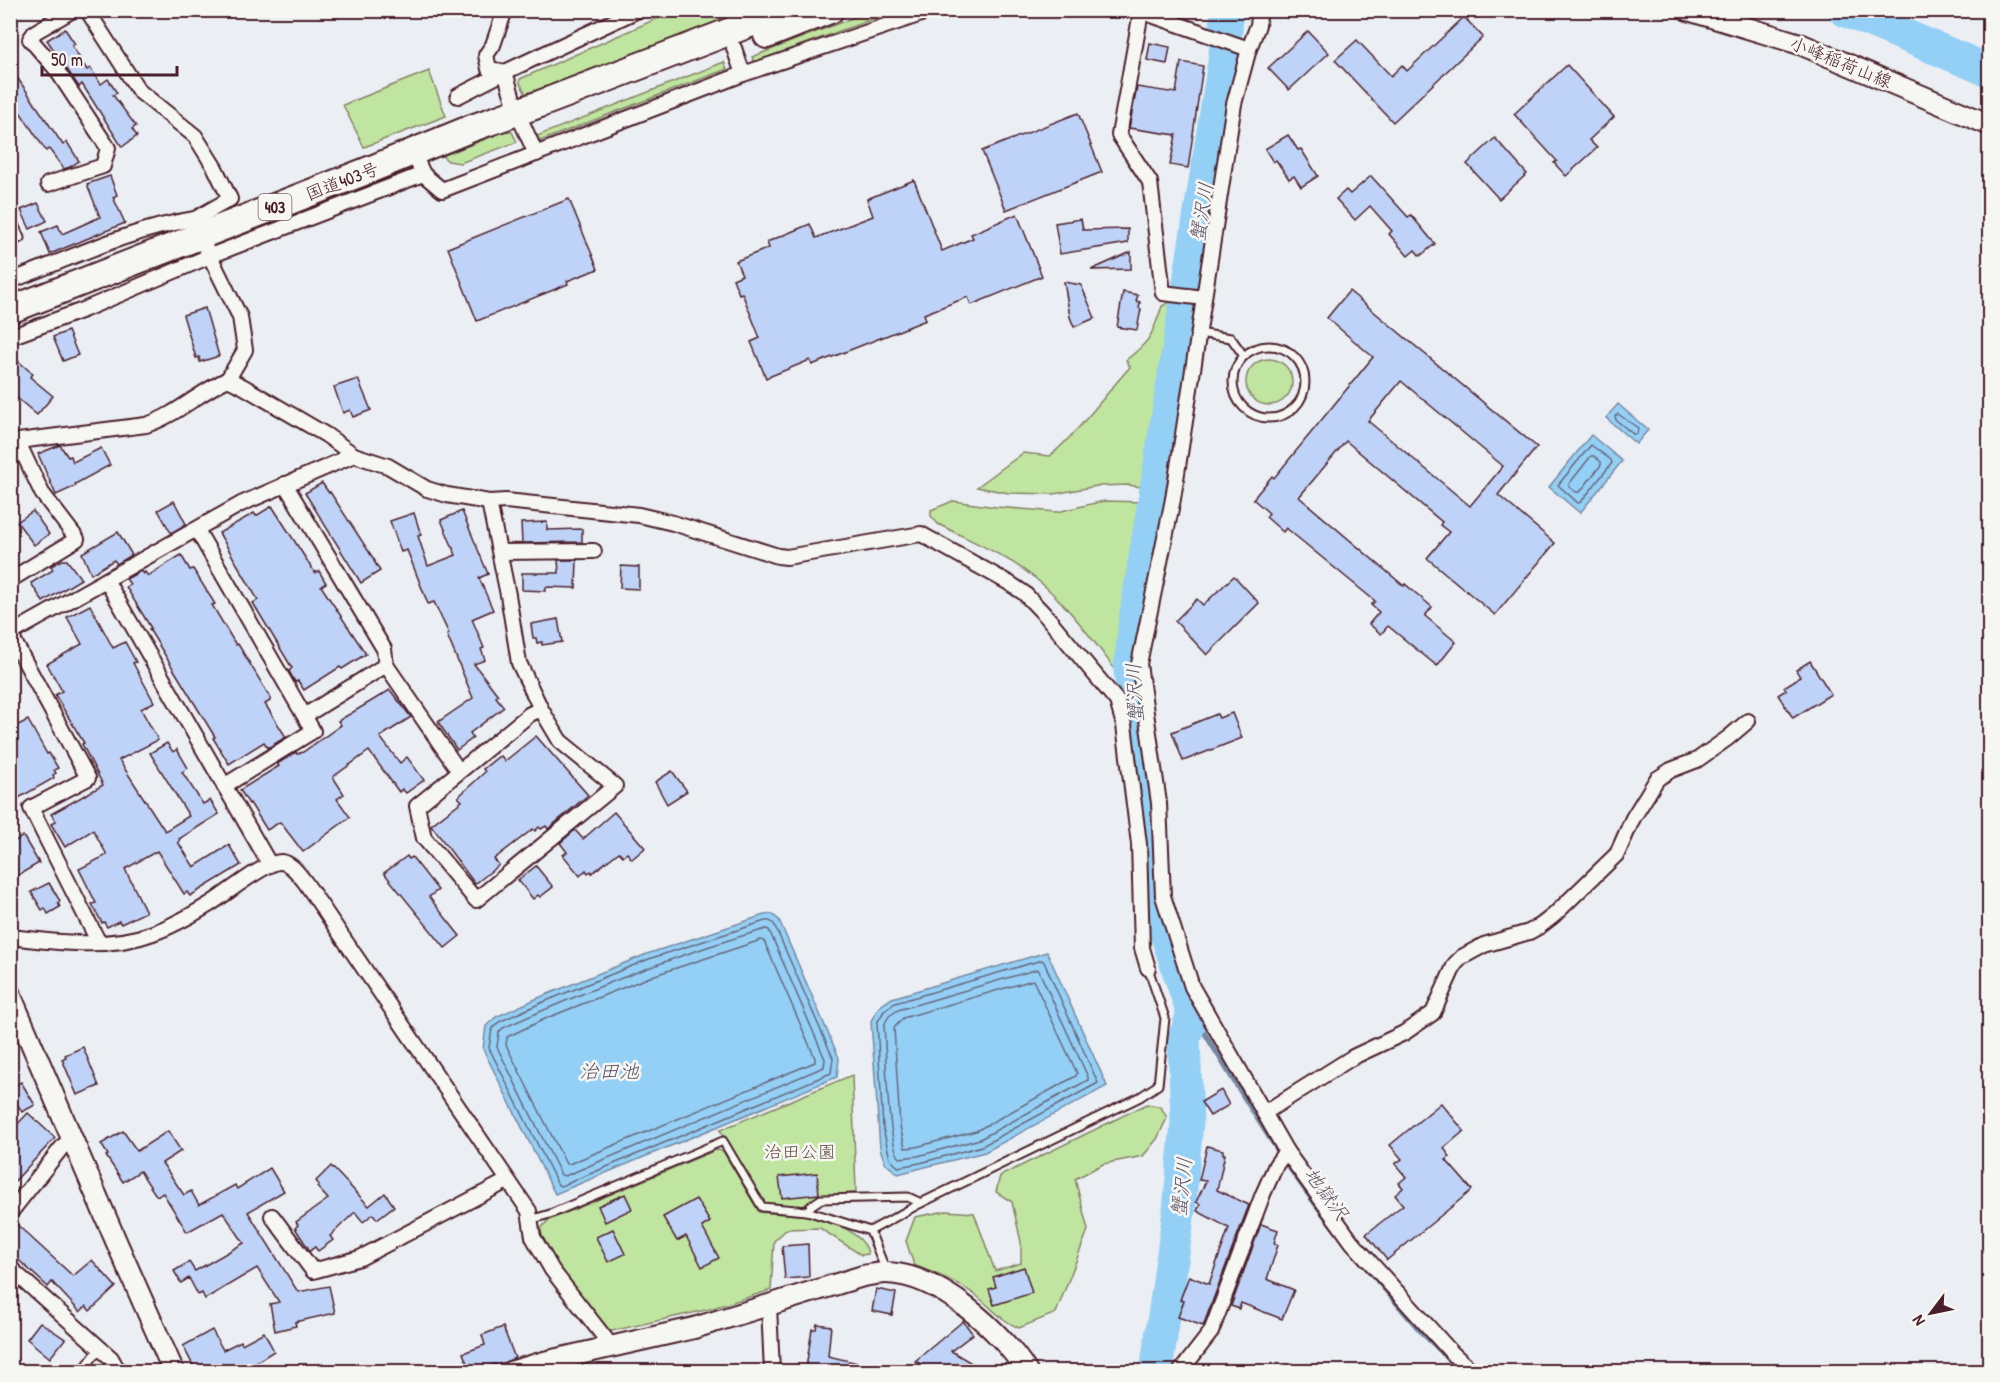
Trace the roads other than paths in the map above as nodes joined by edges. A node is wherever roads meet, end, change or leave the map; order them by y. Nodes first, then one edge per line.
1 (73, 10) edge
2 (87, 10) edge
3 (505, 10) edge
4 (638, 10) edge
5 (786, 10) edge
6 (830, 10) edge
7 (933, 10) edge
8 (1260, 10) edge
9 (1139, 11) edge
10 (1690, 11) edge
11 (1245, 47) junction
12 (734, 48) junction
13 (505, 72) junction
14 (743, 74) junction
15 (458, 96) dead end
16 (528, 108) junction
17 (1989, 125) edge
18 (536, 153) junction
19 (418, 163) junction
20 (48, 184) dead end
21 (10, 215) edge
22 (201, 237) junction
23 (10, 243) edge
24 (10, 281) edge
25 (1200, 298) junction
26 (10, 310) edge
27 (1198, 333) junction
28 (10, 337) edge
29 (1244, 356) junction
30 (228, 380) junction
31 (14, 442) edge
32 (354, 455) junction
33 (285, 484) junction
34 (489, 502) junction
35 (197, 530) junction
36 (594, 551) dead end
37 (500, 552) junction
38 (10, 580) edge
39 (106, 580) junction
40 (10, 634) edge
41 (386, 665) junction
42 (541, 709) junction
43 (306, 715) junction
44 (1748, 721) dead end
45 (459, 771) junction
46 (224, 786) junction
47 (270, 864) junction
48 (10, 937) edge
49 (99, 943) junction
50 (1148, 968) joint
51 (10, 994) edge
52 (15, 1017) edge
53 (1264, 1113) junction
54 (73, 1138) junction
55 (1286, 1151) junction
56 (507, 1181) junction
57 (921, 1203) junction
58 (807, 1211) junction
59 (10, 1213) edge
60 (272, 1216) dead end
61 (531, 1220) junction
62 (870, 1231) junction
63 (10, 1268) edge
64 (887, 1273) junction
65 (769, 1306) junction
66 (612, 1347) junction
67 (100, 1348) junction
68 (547, 1367) edge
69 (86, 1371) edge
70 (119, 1371) edge
71 (174, 1371) edge
72 (510, 1371) edge
73 (772, 1371) edge
74 (1027, 1371) edge
75 (1180, 1371) edge
76 (1473, 1371) edge

1 - 20 street
2 - 22 street
3 - 13 street
4 - 13 street
5 - 16 highway, 国道403号 / 403
6 - 12 highway, 国道403号 / 403
7 - 14 street
8 - 11 street
9 - 11 street
9 - 25 street
10 - 17 street, 小峰稲荷山線
11 - 25 street
12 - 14 street
12 - 16 highway, 国道403号 / 403
13 - 15 street
13 - 16 street
14 - 18 street
16 - 18 street
16 - 19 highway, 国道403号 / 403
18 - 19 street
19 - 22 highway, 国道403号 / 403
21 - 23 lane
22 - 24 street
22 - 26 highway, 国道403号 / 403
22 - 28 street
22 - 30 street
25 - 27 street
27 - 29 lane
27 - 53 street
29 - 29 lane
30 - 31 street
30 - 32 street
31 - 38 street
32 - 33 street
32 - 34 street
33 - 35 street
33 - 41 street
34 - 37 street
34 - 50 street
35 - 39 street
35 - 43 street
36 - 37 street
37 - 42 street
39 - 40 street
39 - 46 street
40 - 49 street
41 - 43 street
41 - 45 street
42 - 45 street
42 - 45 street
43 - 46 street
44 - 53 street
46 - 47 street
47 - 49 street
47 - 56 street
48 - 49 street
50 - 57 lane
51 - 52 street
52 - 54 street
53 - 55 street
54 - 59 street
54 - 71 street
55 - 75 street
55 - 76 street
56 - 60 street
56 - 61 street
57 - 58 lane
57 - 62 lane
58 - 61 lane
58 - 62 lane
61 - 66 street
62 - 64 lane
63 - 67 street
64 - 65 street
64 - 74 street
65 - 66 street
65 - 73 street
66 - 68 street
67 - 69 lane
67 - 70 street
68 - 72 street

